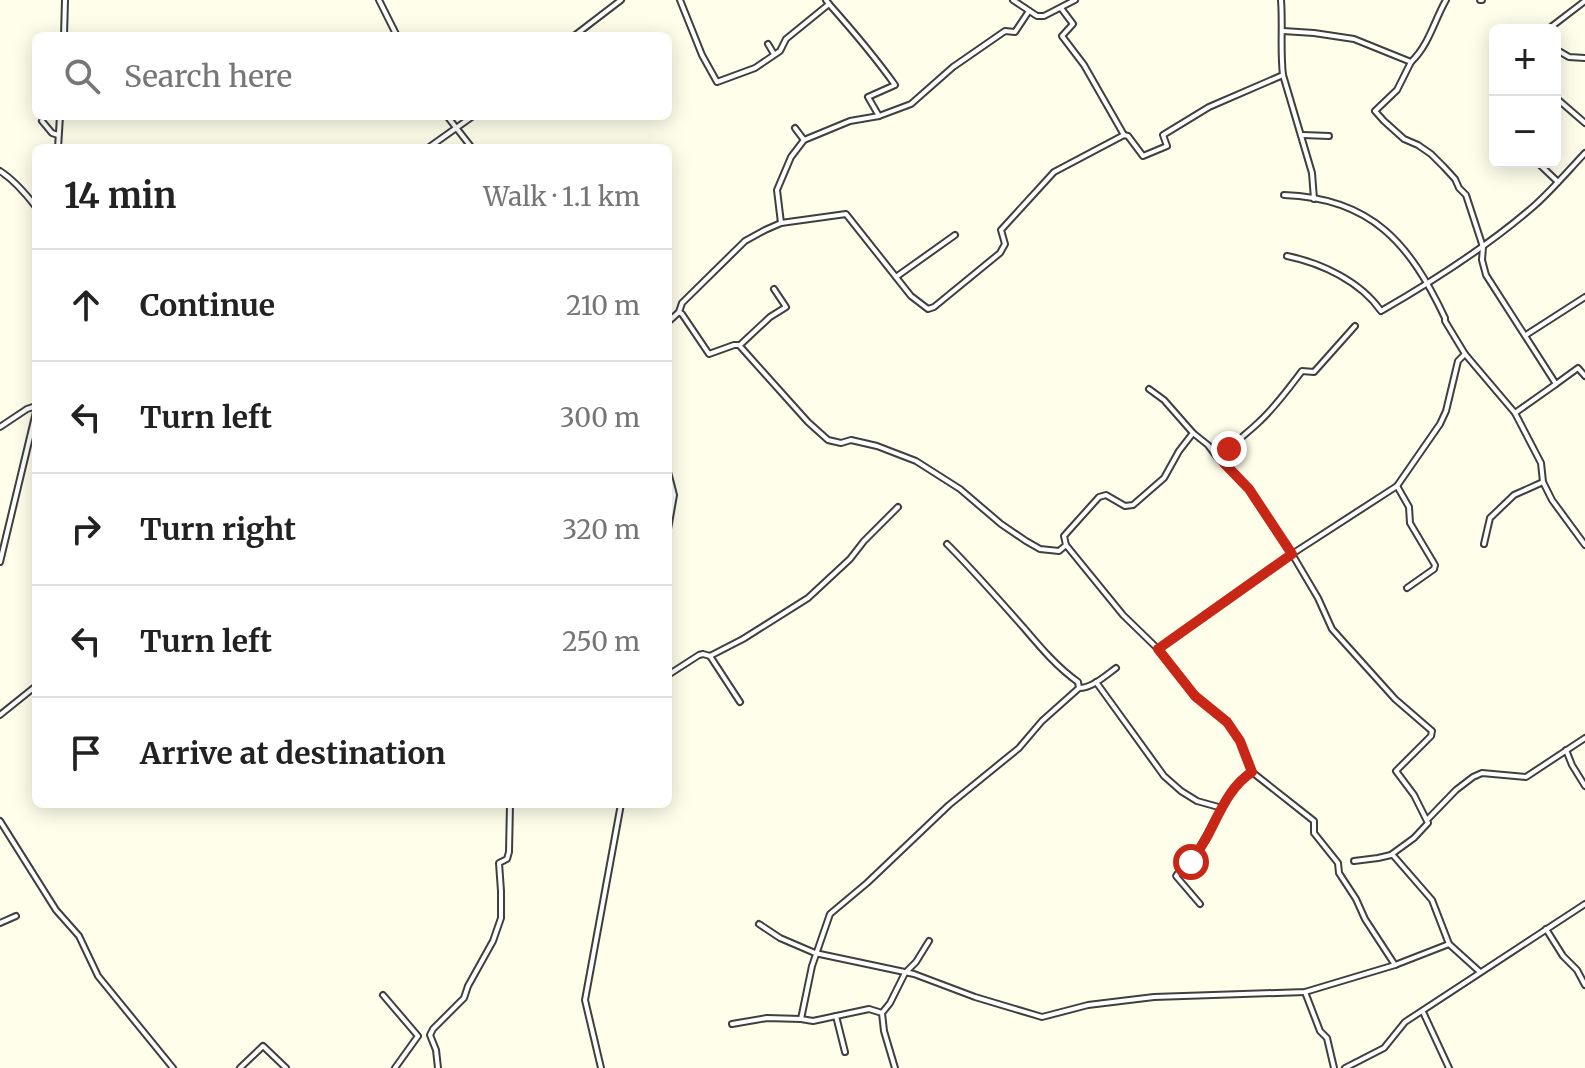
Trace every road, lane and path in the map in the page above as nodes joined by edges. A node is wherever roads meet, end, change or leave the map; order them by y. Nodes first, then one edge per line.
1 (65, 0) edge
2 (379, 0) edge
3 (621, 0) edge
4 (680, 0) edge
5 (1013, 0) edge
6 (1075, 0) edge
7 (1281, 0) edge
8 (1446, 0) edge
9 (1585, 1) edge
10 (828, 2) edge
11 (1061, 8) junction
12 (1029, 11) junction
13 (1555, 24) edge
14 (1283, 31) junction
15 (64, 32) edge
16 (395, 32) edge
17 (579, 32) edge
18 (768, 44) dead end
19 (1561, 52) edge
20 (774, 54) junction
21 (1585, 58) edge
22 (1411, 62) junction
23 (1283, 75) junction
24 (1561, 102) edge
25 (879, 116) junction
26 (60, 120) edge
27 (450, 120) edge
28 (468, 120) edge
29 (42, 121) dead end
30 (1585, 123) edge
31 (457, 128) junction
32 (795, 128) dead end
33 (59, 135) junction
34 (1124, 135) junction
35 (1303, 135) junction
36 (1329, 136) dead end
37 (804, 140) junction
38 (58, 144) edge
39 (434, 144) edge
40 (469, 144) edge
41 (1585, 153) edge
42 (1543, 168) edge
43 (0, 171) edge
44 (1558, 182) junction
45 (32, 194) edge
46 (27, 195) junction
47 (1284, 195) dead end
48 (1314, 199) junction
49 (32, 202) edge
50 (781, 223) junction
51 (955, 235) dead end
52 (1483, 247) junction
53 (1287, 256) dead end
54 (896, 277) junction
55 (1429, 284) junction
56 (774, 289) dead end
57 (1585, 297) edge
58 (679, 312) junction
59 (672, 318) edge
60 (1355, 326) dead end
61 (1526, 335) junction
62 (739, 345) junction
63 (1465, 354) junction
64 (1585, 376) edge
65 (1556, 384) junction
66 (1149, 389) dead end
67 (32, 407) edge
68 (1515, 413) junction
69 (0, 427) edge
70 (32, 429) edge
71 (1193, 433) junction
72 (1224, 463) junction
73 (1543, 482) junction
74 (1397, 486) junction
75 (898, 507) dead end
76 (947, 544) dead end
77 (1484, 544) dead end
78 (1066, 545) junction
79 (1585, 545) edge
80 (1292, 554) junction
81 (0, 562) edge
82 (1407, 588) dead end
83 (1158, 649) junction
84 (710, 656) junction
85 (1116, 668) dead end
86 (672, 672) edge
87 (1096, 682) junction
88 (1079, 688) junction
89 (32, 689) edge
90 (740, 702) dead end
91 (0, 715) edge
92 (1585, 738) edge
93 (1566, 750) junction
94 (1252, 772) junction
95 (1585, 786) edge
96 (510, 808) edge
97 (620, 808) edge
98 (1222, 808) junction
99 (1427, 820) junction
100 (0, 821) edge
101 (1392, 854) junction
102 (1354, 861) dead end
103 (1200, 904) dead end
104 (1585, 904) edge
105 (16, 916) dead end
106 (0, 923) edge
107 (759, 924) dead end
108 (1546, 929) junction
109 (929, 941) dead end
110 (1449, 944) junction
111 (815, 953) junction
112 (1395, 965) junction
113 (905, 973) junction
114 (1480, 973) junction
115 (1585, 985) edge
116 (1305, 992) junction
117 (383, 995) dead end
118 (1423, 1012) junction
119 (882, 1013) junction
120 (836, 1016) junction
121 (801, 1019) junction
122 (732, 1024) dead end
123 (845, 1052) dead end
124 (173, 1068) edge
125 (240, 1068) edge
126 (286, 1068) edge
127 (395, 1068) edge
128 (438, 1068) edge
129 (601, 1068) edge
130 (895, 1068) edge
131 (1334, 1068) edge
132 (1345, 1068) edge
133 (1449, 1068) edge

1 - 15 street
2 - 16 street
3 - 17 street
4 - 20 street
5 - 12 street
6 - 11 street
7 - 14 street
8 - 22 street
9 - 13 street
10 - 20 street
10 - 25 street
11 - 12 street
11 - 34 street
12 - 25 street
14 - 22 street
14 - 23 street
18 - 20 street
19 - 21 street
22 - 52 street
23 - 34 street
23 - 35 street
24 - 30 street
25 - 37 street
26 - 33 street
27 - 31 street
28 - 31 street
29 - 33 street
31 - 39 street
31 - 40 street
32 - 37 street
33 - 38 street
34 - 54 street
35 - 36 street
35 - 48 street
37 - 50 street
41 - 44 street
42 - 44 street
43 - 46 street
44 - 52 street
45 - 46 street
46 - 49 street
47 - 48 street
48 - 55 street
50 - 54 street
50 - 58 street
51 - 54 street
52 - 55 street
52 - 61 street
53 - 55 street
55 - 63 street
56 - 62 street
57 - 61 street
58 - 59 street
58 - 62 street
60 - 72 street
61 - 65 street
62 - 78 street
63 - 68 street
63 - 74 street
64 - 65 street
65 - 68 street
66 - 71 street
67 - 69 street
68 - 73 street
70 - 81 street
71 - 72 street
71 - 78 street
72 - 80 street
73 - 77 street
73 - 79 street
74 - 80 street
74 - 82 street
75 - 84 street
76 - 88 street
78 - 83 street
80 - 83 street
80 - 99 street
83 - 94 street
84 - 86 street
84 - 90 street
85 - 87 street
87 - 88 street
87 - 98 street
88 - 111 street
89 - 91 street
92 - 93 street
93 - 95 street
93 - 99 street
94 - 98 street
94 - 112 street
96 - 128 street
97 - 129 street
98 - 103 street
99 - 101 street
100 - 124 street
101 - 102 street
101 - 110 street
104 - 108 street
105 - 106 street
107 - 111 street
108 - 114 street
108 - 115 street
109 - 113 street
110 - 112 street
110 - 114 street
111 - 113 street
111 - 121 street
112 - 116 street
113 - 116 street
113 - 119 street
114 - 118 street
116 - 131 street
117 - 127 street
118 - 132 street
118 - 133 street
119 - 120 street
119 - 130 street
120 - 121 street
120 - 123 street
121 - 122 street
125 - 126 street

